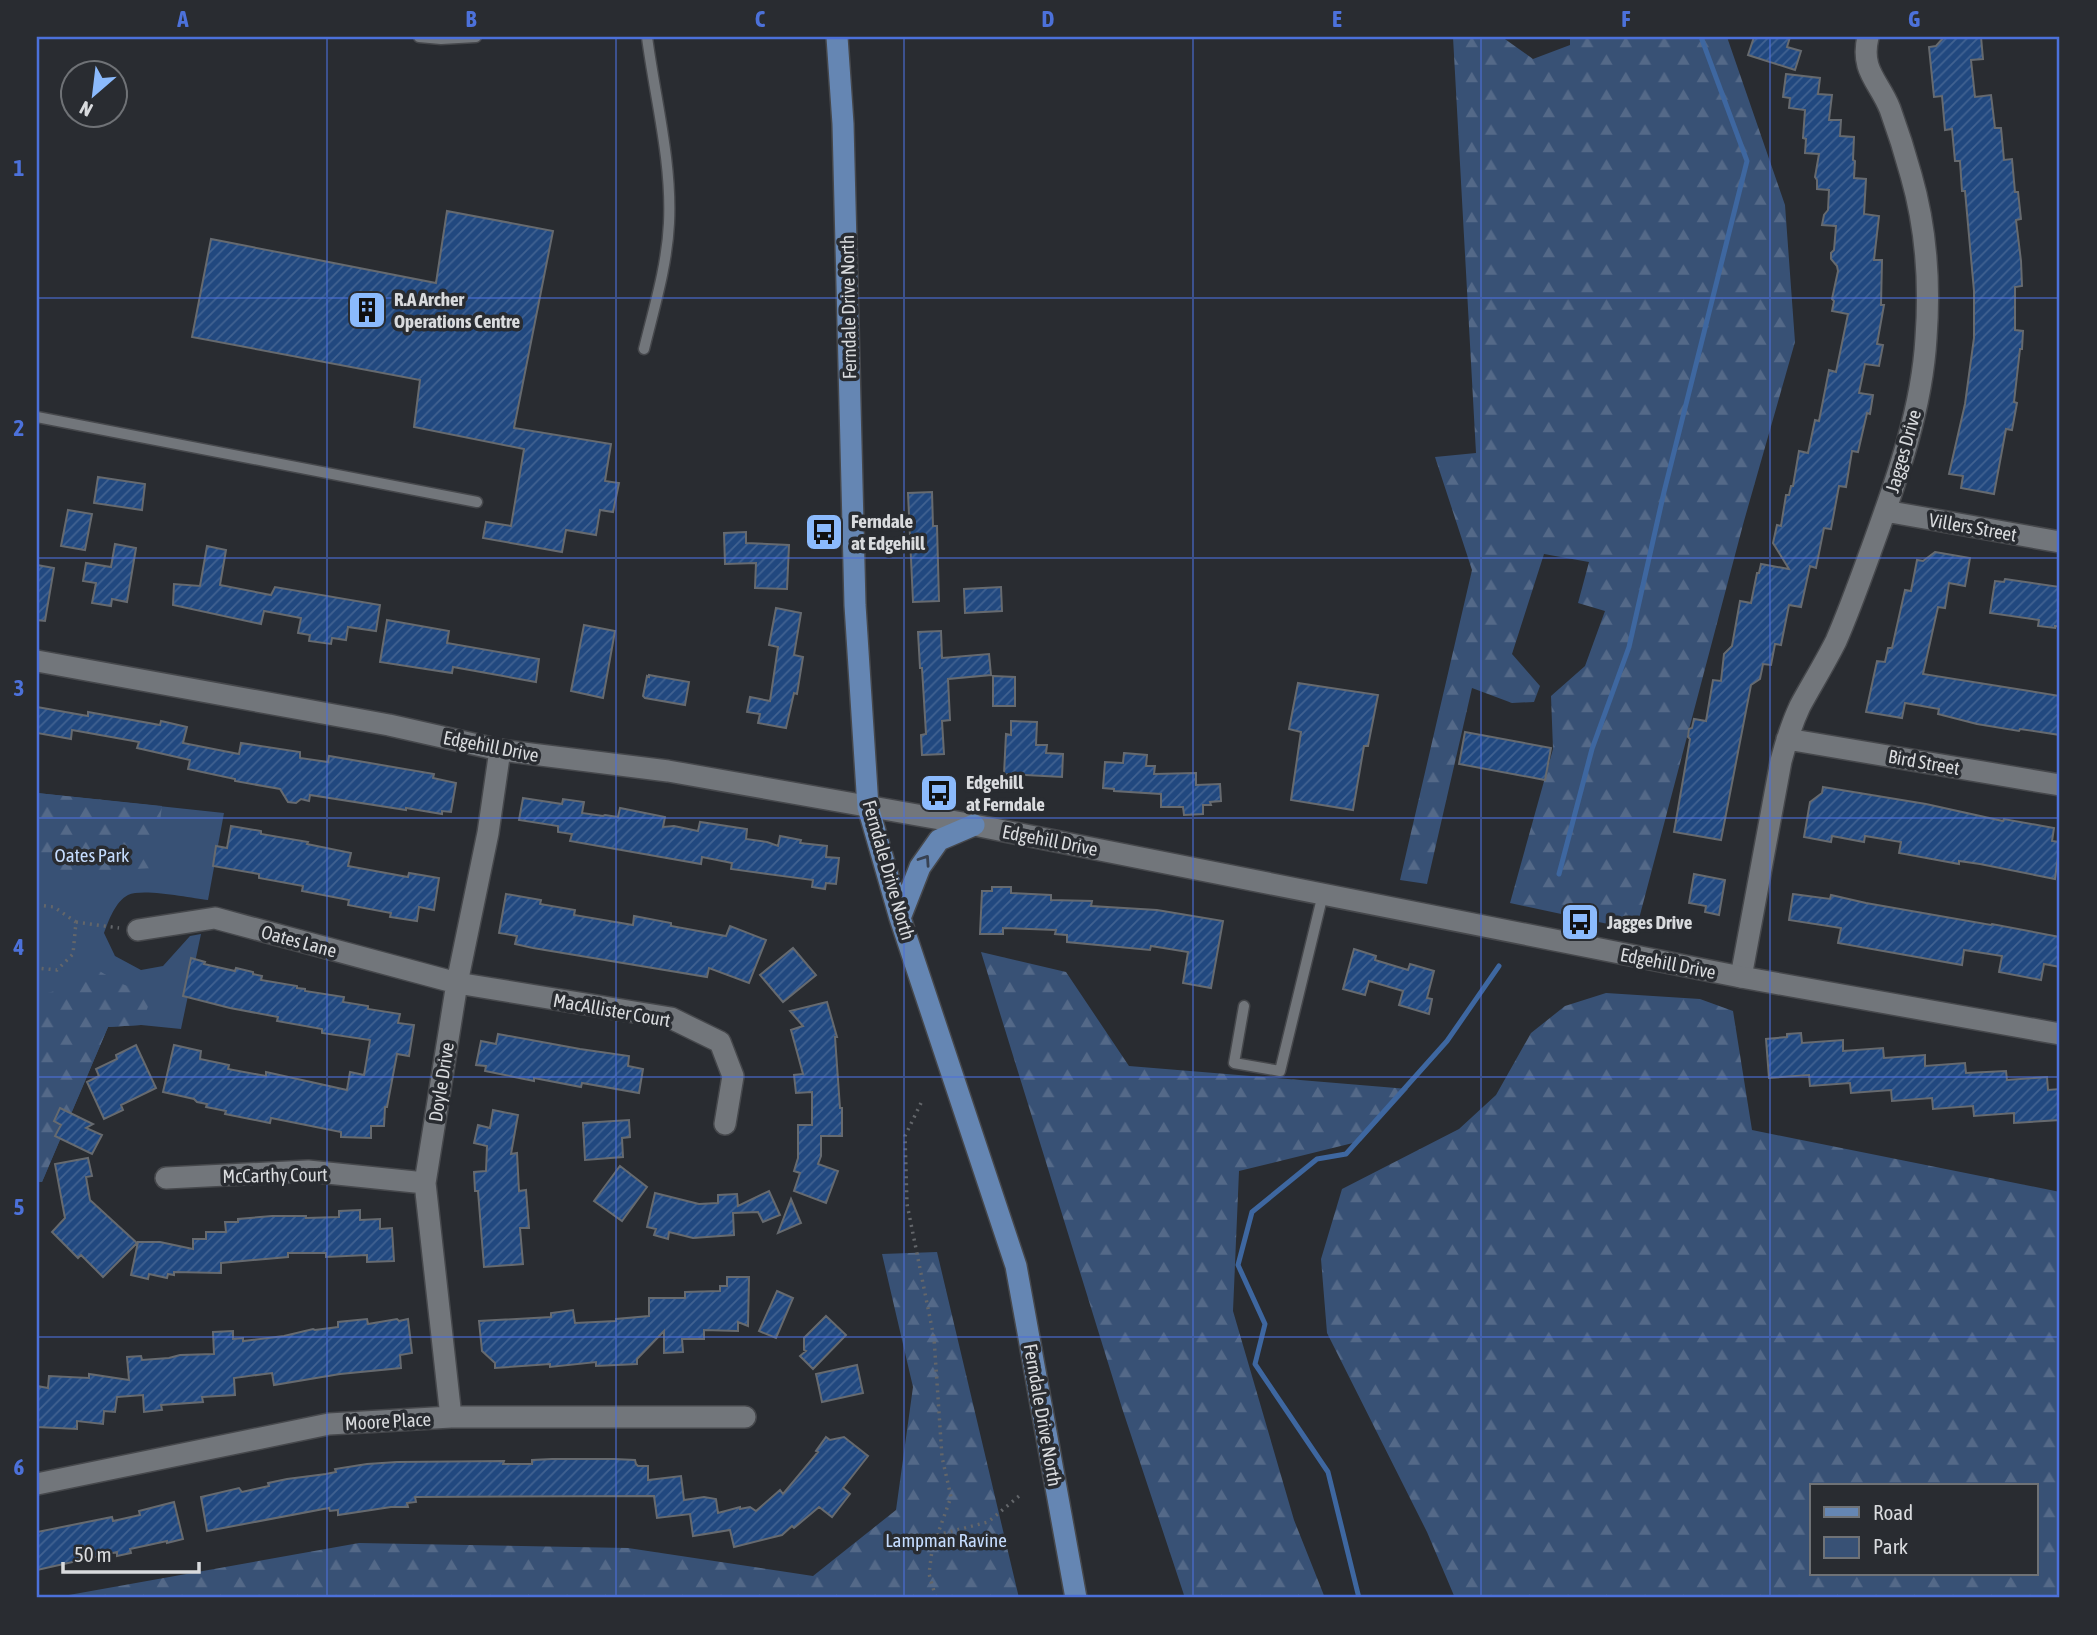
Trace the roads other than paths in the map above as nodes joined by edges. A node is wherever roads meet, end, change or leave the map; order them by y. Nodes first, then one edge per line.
1 (419, 37) edge
2 (476, 37) edge
3 (647, 37) edge
4 (837, 37) edge
5 (1868, 37) edge
6 (644, 349) dead end
7 (37, 417) edge
8 (477, 502) dead end
9 (1885, 511) junction
10 (2060, 542) edge
11 (37, 661) edge
12 (1787, 738) junction
13 (500, 750) junction
14 (2060, 785) edge
15 (868, 807) junction
16 (974, 825) junction
17 (1324, 894) junction
18 (900, 918) junction
19 (138, 930) road end
20 (1741, 977) junction
21 (457, 984) junction
22 (1244, 1006) dead end
23 (2060, 1034) edge
24 (725, 1124) dead end
25 (166, 1178) dead end
26 (425, 1183) junction
27 (451, 1417) junction
28 (746, 1417) dead end
29 (37, 1484) edge
30 (1076, 1598) edge

1 - 2 lane
3 - 6 lane
4 - 15 main road, Ferndale Drive North
5 - 9 street, Jagges Drive
7 - 8 lane
9 - 10 street, Villers Street
9 - 12 street, Jagges Drive
11 - 13 street, Edgehill Drive
12 - 14 street, Bird Street
12 - 20 street, Jagges Drive
13 - 15 street, Edgehill Drive
13 - 21 street, Doyle Drive
15 - 16 street, Edgehill Drive
15 - 18 main road, Ferndale Drive North
16 - 17 street, Edgehill Drive
18 -> 16 main road
17 - 20 street, Edgehill Drive
17 - 22 lane
18 - 30 main road, Ferndale Drive North
19 - 21 street, Oates Lane
20 - 23 street, Edgehill Drive
21 - 24 street, MacAllister Court
21 - 26 street, Doyle Drive
25 - 26 street, McCarthy Court
26 - 27 street, Doyle Drive
27 - 28 street, Moore Place
27 - 29 street, Moore Place

